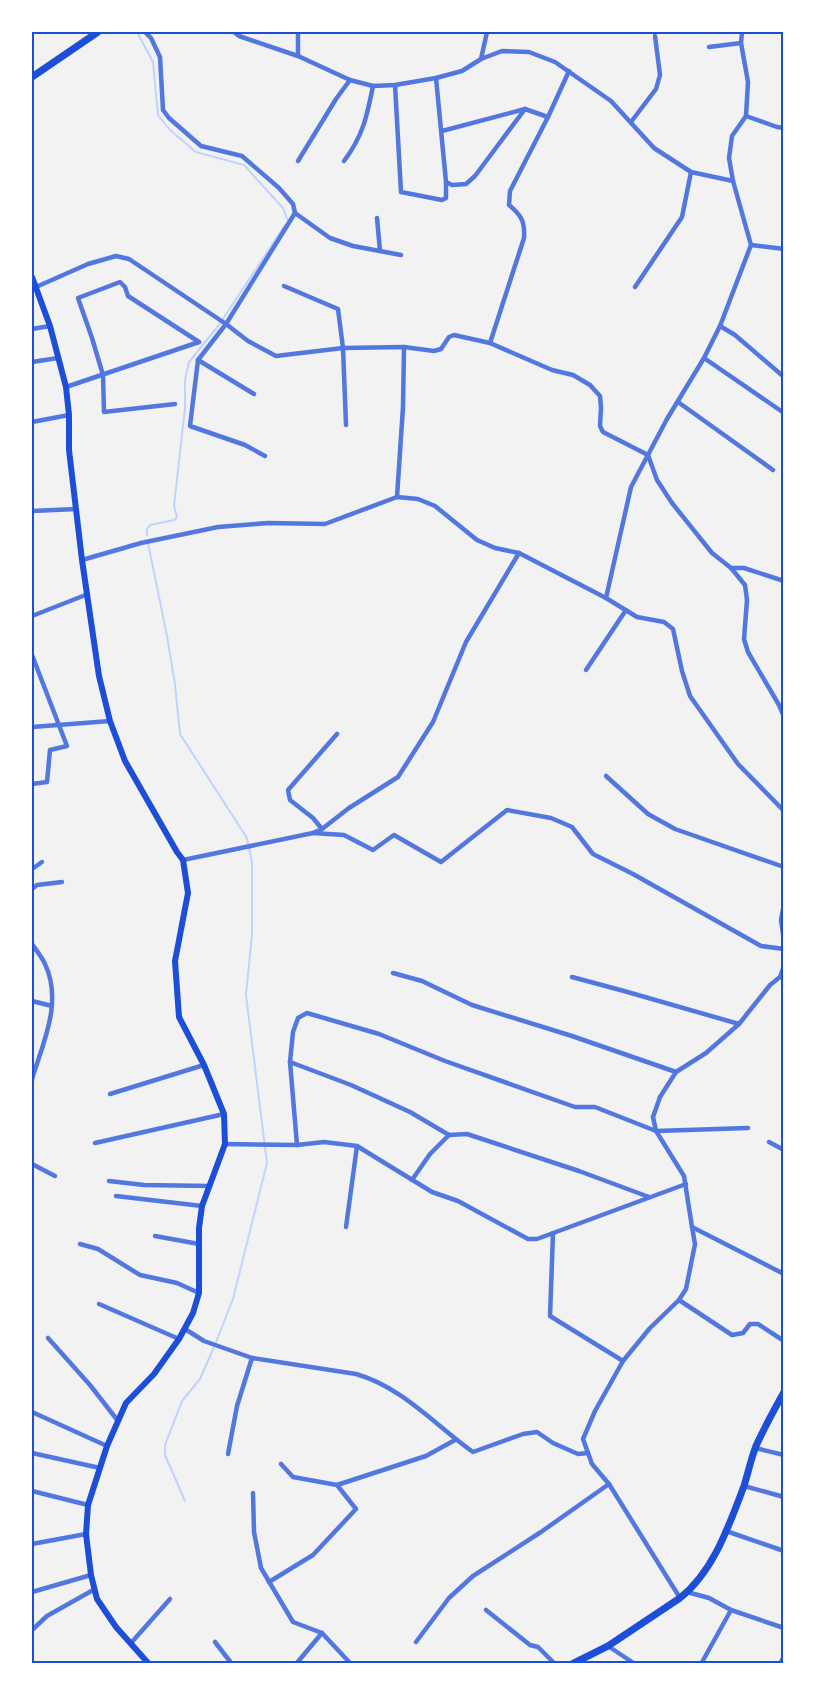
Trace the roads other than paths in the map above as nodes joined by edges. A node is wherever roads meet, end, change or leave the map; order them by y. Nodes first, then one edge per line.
1 (98, 32) edge
2 (145, 32) edge
3 (234, 32) edge
4 (298, 32) edge
5 (487, 32) edge
6 (742, 32) edge
7 (655, 36) dead end
8 (741, 43) junction
9 (709, 47) dead end
10 (298, 56) junction
11 (481, 59) junction
12 (568, 71) junction
13 (32, 77) edge
14 (436, 78) junction
15 (350, 80) junction
16 (395, 85) junction
17 (373, 86) junction
18 (525, 109) junction
19 (746, 116) junction
20 (548, 117) junction
21 (631, 122) junction
22 (783, 128) edge
23 (442, 131) junction
24 (298, 161) dead end
25 (344, 161) dead end
26 (691, 172) junction
27 (734, 181) junction
28 (446, 182) junction
29 (296, 213) junction
30 (377, 218) dead end
31 (751, 245) junction
32 (783, 249) edge
33 (380, 251) junction
34 (401, 255) dead end
35 (32, 277) edge
36 (284, 286) dead end
37 (36, 287) junction
38 (635, 287) dead end
39 (225, 324) junction
40 (50, 326) junction
41 (720, 326) junction
42 (32, 329) edge
43 (490, 343) junction
44 (404, 347) junction
45 (343, 348) junction
46 (58, 358) junction
47 (704, 358) junction
48 (198, 360) junction
49 (32, 362) edge
50 (103, 375) junction
51 (783, 377) edge
52 (66, 387) junction
53 (254, 394) dead end
54 (678, 402) junction
55 (176, 404) dead end
56 (783, 413) edge
57 (69, 414) junction
58 (32, 422) edge
59 (346, 426) dead end
60 (648, 455) junction
61 (265, 456) dead end
62 (773, 470) dead end
63 (397, 496) junction
64 (76, 509) junction
65 (32, 511) edge
66 (519, 553) junction
67 (82, 560) junction
68 (730, 568) junction
69 (783, 581) edge
70 (88, 594) junction
71 (606, 598) junction
72 (626, 610) junction
73 (32, 616) edge
74 (32, 655) edge
75 (586, 670) dead end
76 (781, 704) edge
77 (783, 717) edge
78 (110, 721) junction
79 (58, 726) junction
80 (32, 727) edge
81 (337, 734) dead end
82 (606, 776) dead end
83 (32, 784) edge
84 (783, 811) edge
85 (322, 829) junction
86 (313, 833) junction
87 (183, 860) junction
88 (42, 862) dead end
89 (783, 867) edge
90 (32, 869) edge
91 (62, 882) dead end
92 (32, 889) edge
93 (783, 905) edge
94 (783, 941) edge
95 (32, 944) edge
96 (783, 949) edge
97 (783, 966) edge
98 (393, 973) dead end
99 (572, 977) dead end
100 (32, 1001) edge
101 (52, 1005) junction
102 (739, 1024) junction
103 (32, 1055) edge
104 (38, 1058) junction
105 (290, 1062) junction
106 (204, 1065) junction
107 (676, 1072) junction
108 (32, 1079) edge
109 (110, 1094) dead end
110 (224, 1114) junction
111 (748, 1128) dead end
112 (656, 1131) junction
113 (449, 1135) junction
114 (769, 1142) dead end
115 (95, 1143) dead end
116 (225, 1144) junction
117 (297, 1145) junction
118 (357, 1146) junction
119 (783, 1150) edge
120 (32, 1164) edge
121 (55, 1176) dead end
122 (412, 1180) junction
123 (109, 1181) dead end
124 (686, 1184) junction
125 (210, 1185) junction
126 (117, 1196) dead end
127 (649, 1197) junction
128 (202, 1206) junction
129 (346, 1227) dead end
130 (693, 1227) junction
131 (553, 1233) junction
132 (155, 1236) dead end
133 (80, 1244) dead end
134 (199, 1244) junction
135 (783, 1274) edge
136 (199, 1293) junction
137 (679, 1300) junction
138 (99, 1304) dead end
139 (186, 1329) junction
140 (48, 1338) dead end
141 (179, 1339) junction
142 (783, 1341) edge
143 (252, 1358) junction
144 (623, 1361) junction
145 (783, 1392) edge
146 (32, 1412) edge
147 (118, 1421) junction
148 (456, 1440) junction
149 (107, 1446) junction
150 (755, 1448) junction
151 (32, 1453) edge
152 (588, 1453) junction
153 (228, 1454) dead end
154 (783, 1455) edge
155 (281, 1464) dead end
156 (100, 1468) junction
157 (609, 1484) junction
158 (337, 1485) junction
159 (744, 1486) junction
160 (32, 1491) edge
161 (253, 1493) dead end
162 (783, 1497) edge
163 (88, 1505) junction
164 (726, 1531) junction
165 (86, 1534) junction
166 (32, 1544) edge
167 (783, 1551) edge
168 (91, 1575) junction
169 (269, 1582) junction
170 (95, 1589) junction
171 (32, 1592) edge
172 (687, 1592) junction
173 (680, 1598) junction
174 (170, 1599) dead end
175 (486, 1610) dead end
176 (731, 1610) junction
177 (783, 1628) edge
178 (32, 1630) edge
179 (322, 1634) junction
180 (215, 1642) dead end
181 (416, 1642) dead end
182 (131, 1643) junction
183 (608, 1646) junction
184 (783, 1656) edge
185 (575, 1663) edge
186 (149, 1664) edge
187 (232, 1664) edge
188 (296, 1664) edge
189 (351, 1664) edge
190 (555, 1664) edge
191 (635, 1664) edge
192 (701, 1664) edge
193 (780, 1664) edge

1 - 13 main road
2 - 29 street
3 - 10 street
4 - 10 street
5 - 11 street
6 - 8 street
7 - 21 street
8 - 9 street
8 - 19 street
10 - 15 street
11 - 12 street
11 - 14 street
12 - 20 street
12 - 21 street
14 - 16 street
14 - 23 street
15 - 17 street
15 - 24 street
16 - 17 street
16 - 28 street
17 - 25 street
18 - 20 street
18 - 23 street
18 - 28 street
19 - 22 street
19 - 27 street
20 - 43 street
21 - 26 street
23 - 28 street
26 - 27 street
26 - 38 street
27 - 31 street
29 - 33 street
29 - 39 street
30 - 33 street
31 - 32 street
31 - 41 street
33 - 34 street
35 - 37 main road
36 - 45 street
37 - 39 street
37 - 40 main road
39 - 45 street
39 - 48 street
40 - 42 street
40 - 46 main road
41 - 47 street
41 - 51 street
43 - 44 street
43 - 60 street
44 - 45 street
44 - 63 street
45 - 59 street
46 - 49 street
46 - 52 main road
47 - 54 street
47 - 56 street
48 - 53 street
48 - 61 street
50 - 50 street
50 - 52 street
50 - 55 street
52 - 57 main road
54 - 60 street
54 - 62 street
57 - 58 street
57 - 64 main road
60 - 68 street
60 - 71 street
63 - 66 street
63 - 67 street
64 - 65 street
64 - 67 main road
66 - 71 street
66 - 85 street
67 - 70 main road
68 - 69 street
68 - 76 street
70 - 73 street
70 - 78 main road
71 - 72 street
72 - 75 street
72 - 84 street
74 - 79 street
76 - 77 street
78 - 79 street
78 - 87 main road
79 - 80 street
79 - 83 street
81 - 85 street
82 - 89 street
85 - 86 street
86 - 87 street
86 - 96 street
87 - 106 main road
88 - 90 street
91 - 92 street
93 - 94 street
95 - 101 street
97 - 102 street
98 - 107 street
99 - 102 street
100 - 101 street
101 - 104 street
102 - 107 street
103 - 104 street
104 - 108 street
105 - 112 street
105 - 113 street
105 - 117 street
106 - 109 street
106 - 110 main road
107 - 112 street
110 - 115 street
110 - 116 main road
111 - 112 street
112 - 124 street
113 - 122 street
113 - 127 street
114 - 119 street
116 - 117 street
116 - 125 main road
117 - 118 street
118 - 122 street
118 - 129 street
120 - 121 street
122 - 131 street
123 - 125 street
124 - 127 street
124 - 130 street
125 - 128 main road
126 - 128 street
127 - 131 street
128 - 134 main road
130 - 135 street
130 - 137 street
131 - 144 street
132 - 134 street
133 - 136 street
134 - 136 main road
136 - 139 main road
137 - 142 street
137 - 144 street
138 - 141 street
139 - 141 main road
139 - 143 street
140 - 147 street
141 - 147 main road
143 - 148 street
143 - 153 street
144 - 152 street
145 - 150 main road
146 - 149 street
147 - 149 main road
148 - 152 street
148 - 158 street
149 - 156 main road
150 - 154 street
150 - 159 main road
151 - 156 street
152 - 157 street
155 - 158 street
156 - 163 main road
157 - 173 street
157 - 181 street
158 - 169 street
159 - 162 street
159 - 164 main road
160 - 163 street
161 - 169 street
163 - 165 main road
164 - 167 street
164 - 172 main road
165 - 166 street
165 - 168 main road
168 - 170 main road
168 - 171 street
169 - 179 street
170 - 178 street
170 - 182 main road
172 - 173 main road
172 - 176 street
173 - 183 main road
174 - 182 street
175 - 190 street
176 - 177 street
176 - 192 street
179 - 188 street
179 - 189 street
180 - 187 street
182 - 186 main road
183 - 185 main road
183 - 191 street
184 - 193 street

